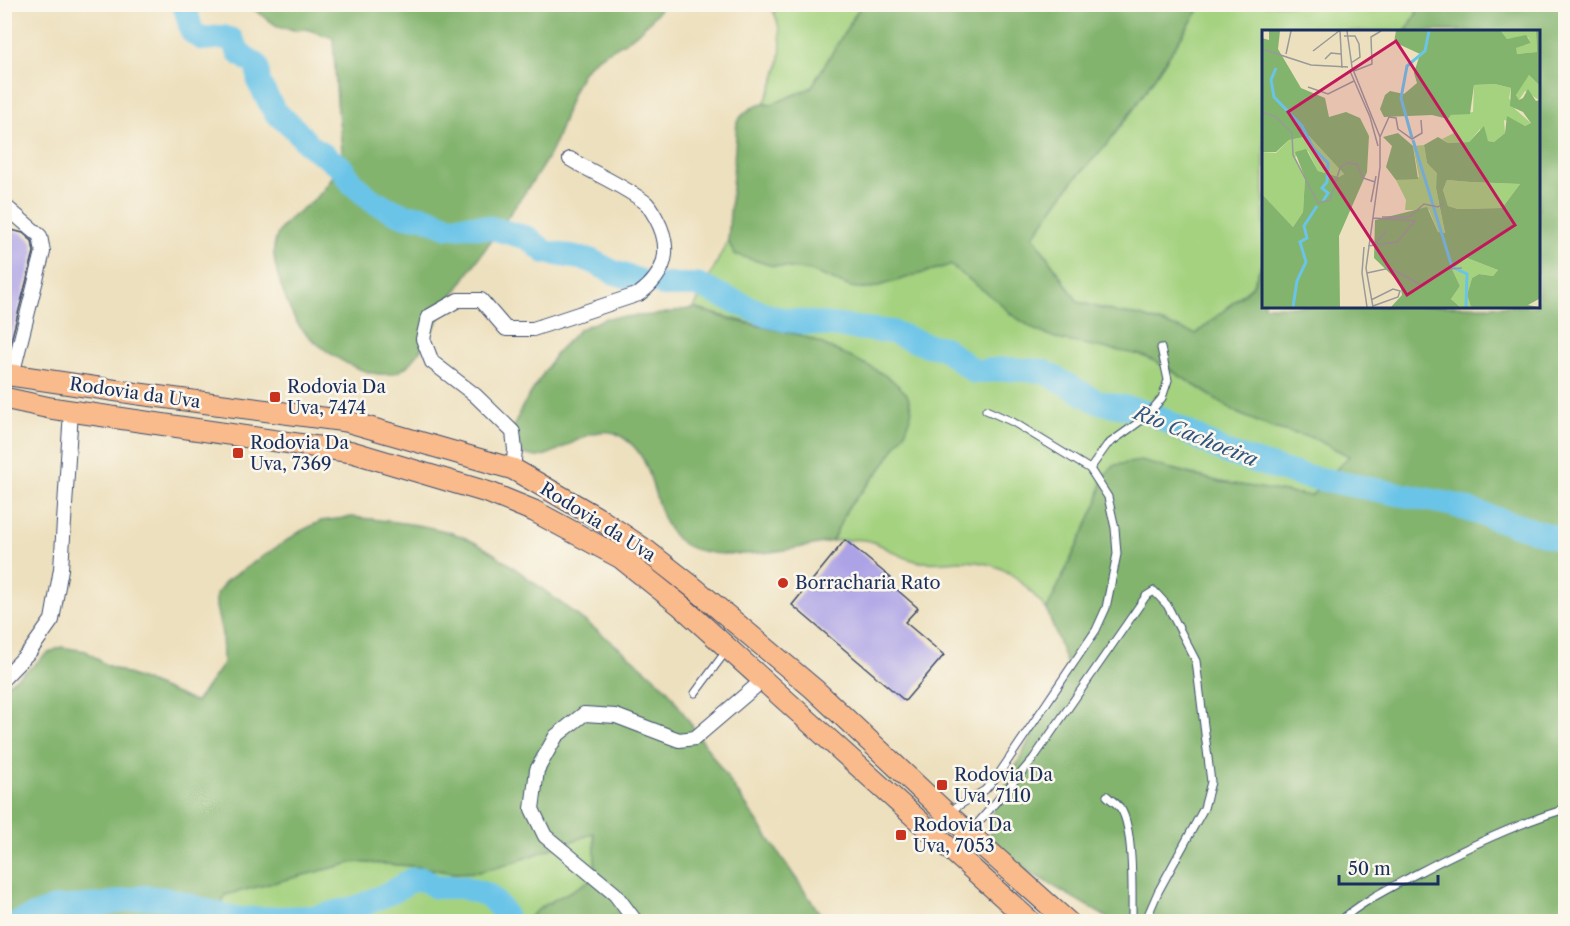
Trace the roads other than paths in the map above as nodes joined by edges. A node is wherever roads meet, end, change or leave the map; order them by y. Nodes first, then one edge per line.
1 (570, 159) dead end
2 (4, 205) edge
3 (1161, 348) dead end
4 (8, 374) edge
5 (4, 398) edge
6 (986, 410) dead end
7 (71, 411) junction
8 (513, 469) junction
9 (1090, 469) junction
10 (1566, 586) edge
11 (1566, 647) edge
12 (729, 648) junction
13 (4, 678) edge
14 (763, 680) junction
15 (695, 693) dead end
16 (1107, 796) dead end
17 (1566, 804) edge
18 (946, 813) junction
19 (970, 833) junction
20 (636, 921) edge
21 (1031, 921) edge
22 (1068, 921) edge
23 (1132, 921) edge
24 (1145, 921) edge
25 (1339, 921) edge

1 - 8 street
2 - 4 street
3 - 9 lane
4 - 8 main road, Rodovia da Uva
5 - 7 main road, Rodovia da Uva
6 - 9 lane
7 - 12 main road, Rodovia da Uva
7 - 13 street
8 - 18 main road, Rodovia da Uva
9 - 18 lane
10 - 11 lane
12 - 14 main road, Rodovia da Uva
12 - 15 lane
14 - 20 street
14 - 21 main road, Rodovia da Uva
16 - 23 lane
17 - 25 lane
18 - 19 main road, Rodovia da Uva
19 - 22 main road, Rodovia da Uva
19 - 24 lane

